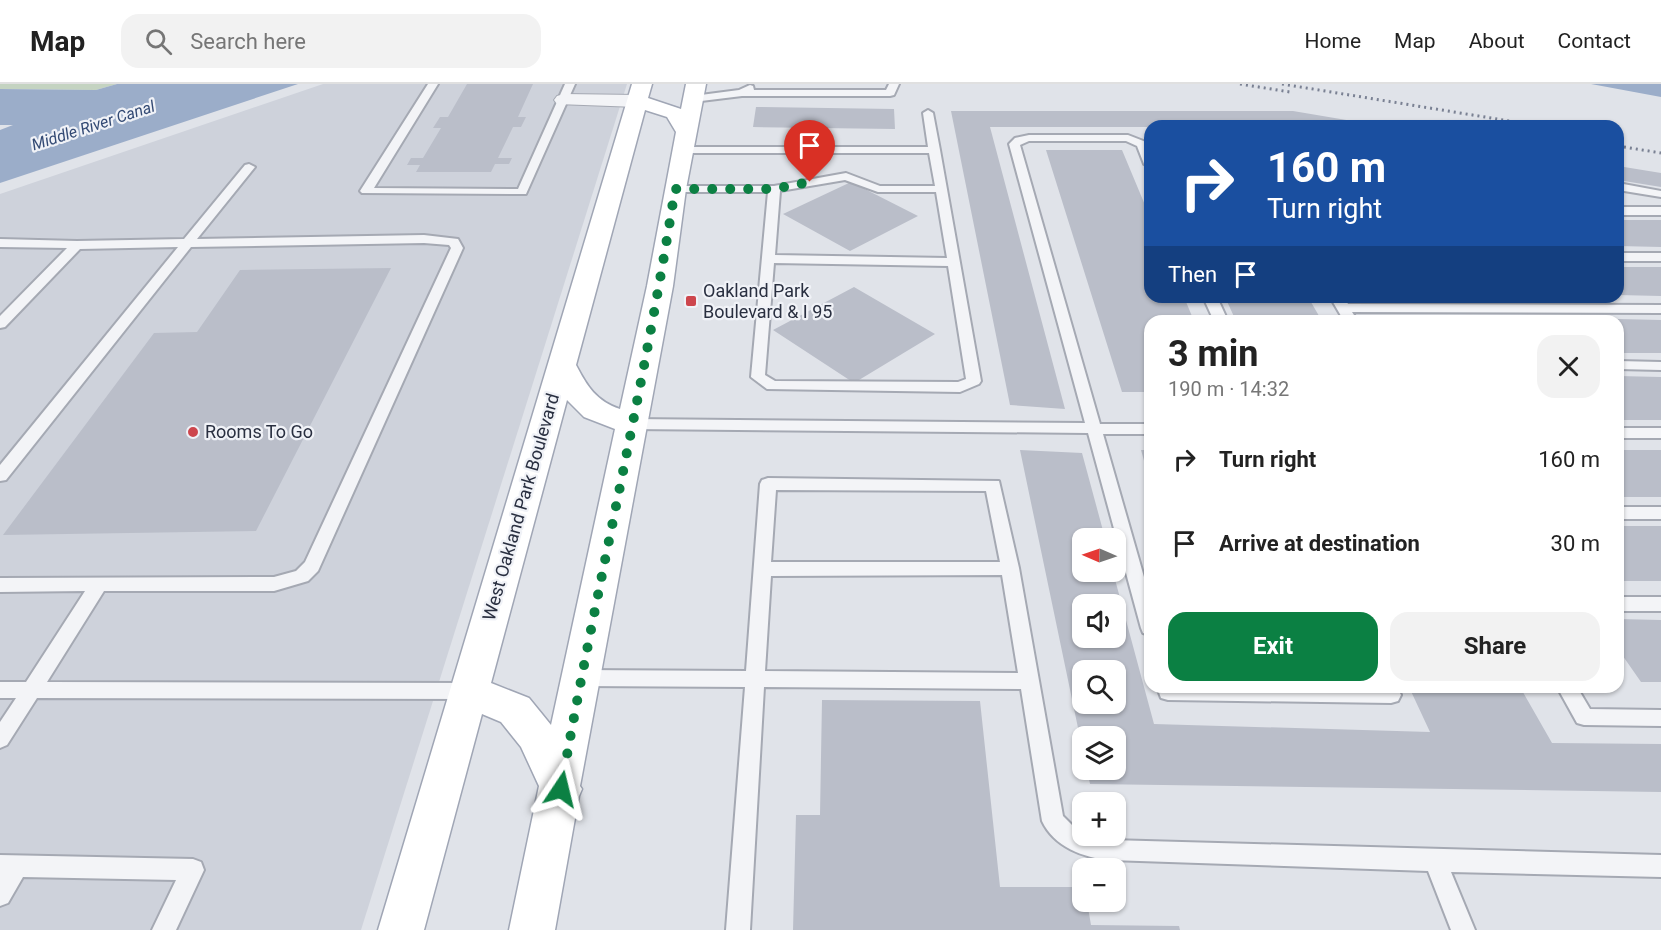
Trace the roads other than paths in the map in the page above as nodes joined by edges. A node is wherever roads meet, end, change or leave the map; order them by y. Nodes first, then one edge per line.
1 (433, 84) edge
2 (753, 84) edge
3 (894, 84) edge
4 (691, 89) edge
5 (567, 92) edge
6 (639, 92) edge
7 (742, 93) junction
8 (928, 113) dead end
9 (685, 140) junction
10 (1144, 149) edge
11 (935, 150) junction
12 (249, 167) dead end
13 (1624, 187) edge
14 (675, 189) junction
15 (774, 189) junction
16 (941, 189) junction
17 (1661, 194) edge
18 (1624, 211) edge
19 (1661, 211) edge
20 (0, 243) edge
21 (186, 243) junction
22 (77, 245) junction
23 (1624, 257) edge
24 (1661, 257) edge
25 (768, 260) junction
26 (954, 262) junction
27 (1386, 303) edge
28 (1661, 309) edge
29 (0, 324) edge
30 (562, 364) junction
31 (1624, 365) edge
32 (1661, 366) edge
33 (631, 424) junction
34 (1096, 429) junction
35 (1144, 429) edge
36 (1624, 433) edge
37 (1661, 433) edge
38 (0, 476) edge
39 (1624, 513) edge
40 (1661, 513) edge
41 (1010, 568) junction
42 (762, 569) junction
43 (0, 585) edge
44 (99, 585) junction
45 (1624, 604) edge
46 (1661, 604) edge
47 (1144, 606) edge
48 (580, 678) junction
49 (755, 679) junction
50 (1028, 681) junction
51 (0, 690) edge
52 (33, 690) junction
53 (469, 691) junction
54 (1242, 693) edge
55 (1390, 693) edge
56 (1570, 693) edge
57 (1661, 718) edge
58 (0, 739) edge
59 (561, 789) junction
60 (1435, 861) junction
61 (9, 866) edge
62 (1661, 866) edge
63 (0, 895) edge
64 (164, 930) edge
65 (401, 930) edge
66 (532, 930) edge
67 (738, 930) edge
68 (1463, 930) edge

1 - 5 lane
2 - 7 lane
3 - 7 lane
4 - 6 main road
4 - 7 lane
4 - 9 main road
5 - 6 street
6 - 9 main road
6 - 30 main road, West Oakland Park Boulevard
8 - 11 lane
9 - 11 lane
9 - 14 main road
10 - 34 lane
11 - 16 lane
12 - 21 lane
13 - 17 lane
14 - 15 lane
14 - 33 main road
15 - 16 lane
15 - 25 lane
16 - 26 lane
18 - 19 lane
20 - 22 lane
21 - 22 lane
21 - 38 lane
21 - 44 lane
22 - 29 lane
23 - 24 lane
25 - 26 lane
25 - 26 lane
27 - 28 lane
30 - 33 main road
30 - 53 main road, West Oakland Park Boulevard
31 - 32 lane
33 - 34 lane
33 - 48 main road
34 - 35 lane
34 - 47 lane
36 - 37 lane
39 - 40 lane
41 - 42 lane
41 - 42 lane
41 - 50 lane
42 - 49 lane
43 - 44 lane
44 - 52 lane
45 - 46 lane
48 - 49 lane
48 - 59 main road
49 - 50 lane
49 - 67 lane
50 - 60 lane
51 - 52 lane
52 - 53 lane
52 - 58 lane
53 - 59 main road
53 - 65 main road, West Oakland Park Boulevard
54 - 55 lane
56 - 57 lane
59 - 66 main road
60 - 62 lane
60 - 68 lane
61 - 63 lane
61 - 64 lane

